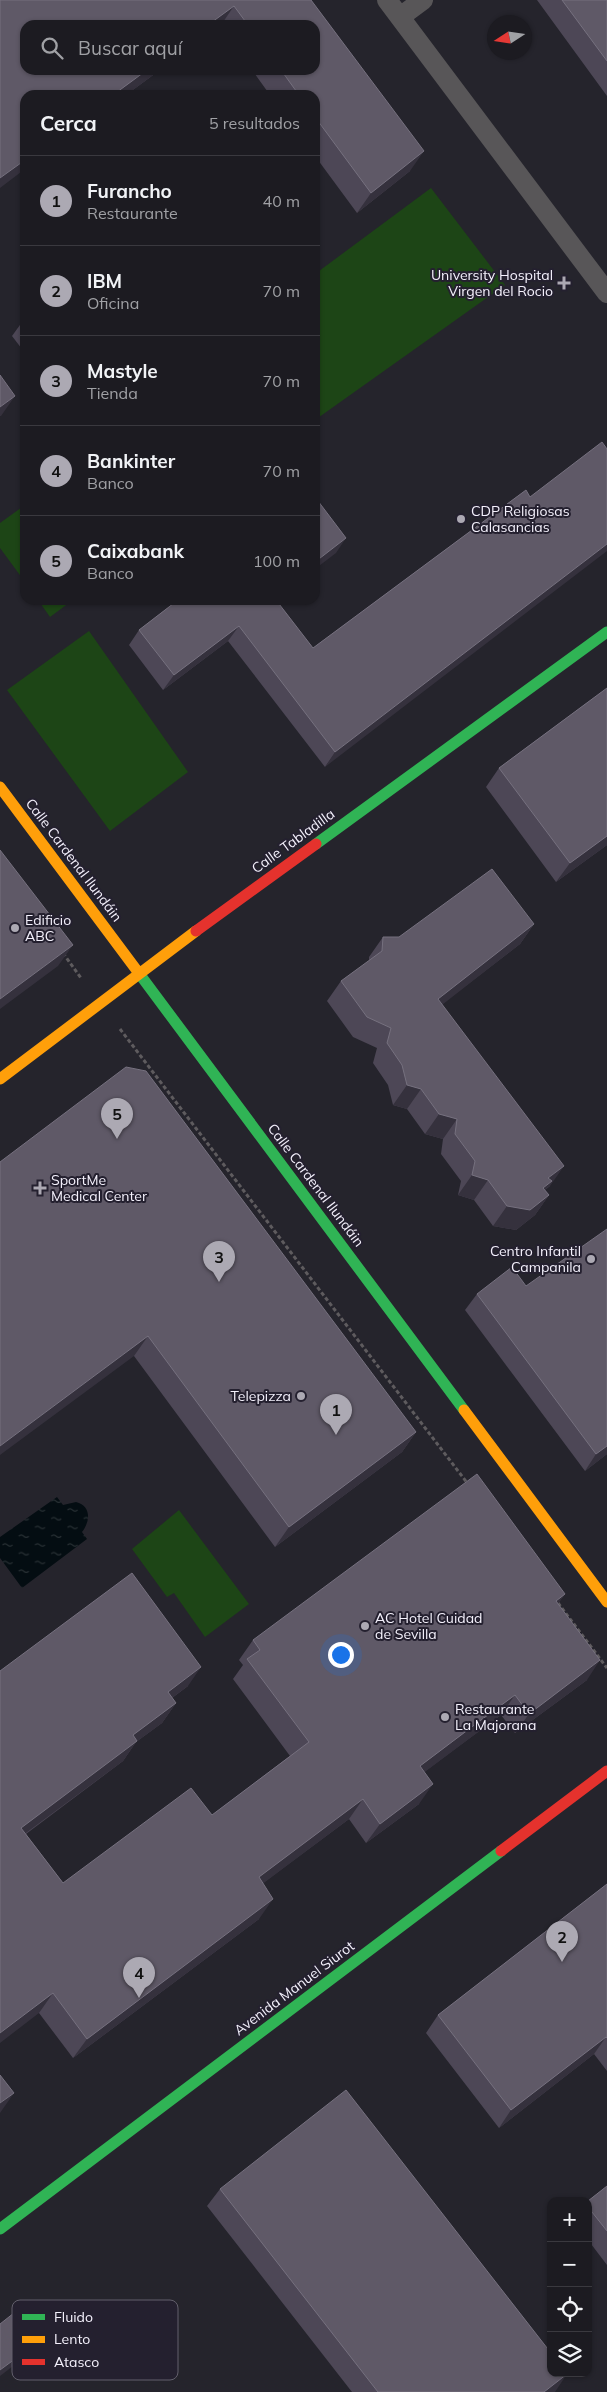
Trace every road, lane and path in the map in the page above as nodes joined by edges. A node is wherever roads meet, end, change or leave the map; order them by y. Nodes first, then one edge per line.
1 (387, 0) edge
2 (423, 0) edge
3 (400, 17) junction
4 (607, 293) edge
5 (607, 633) edge
6 (0, 787) edge
7 (57, 945) edge
8 (139, 974) junction
9 (87, 985) dead end
10 (115, 1023) dead end
11 (0, 1078) edge
12 (469, 1485) edge
13 (553, 1597) edge
14 (607, 1602) edge
15 (607, 1668) edge
16 (607, 1771) edge
17 (0, 2229) edge

1 - 3 lane
2 - 3 lane
3 - 4 lane
5 - 8 main road, Calle Tabladilla
6 - 8 main road, Calle Cardenal Ilundáin
7 - 9 path
8 - 11 main road, Calle Tabladilla
8 - 14 main road, Calle Cardenal Ilundáin
10 - 12 path
13 - 15 path
16 - 17 main road, Avenida Manuel Siurot

